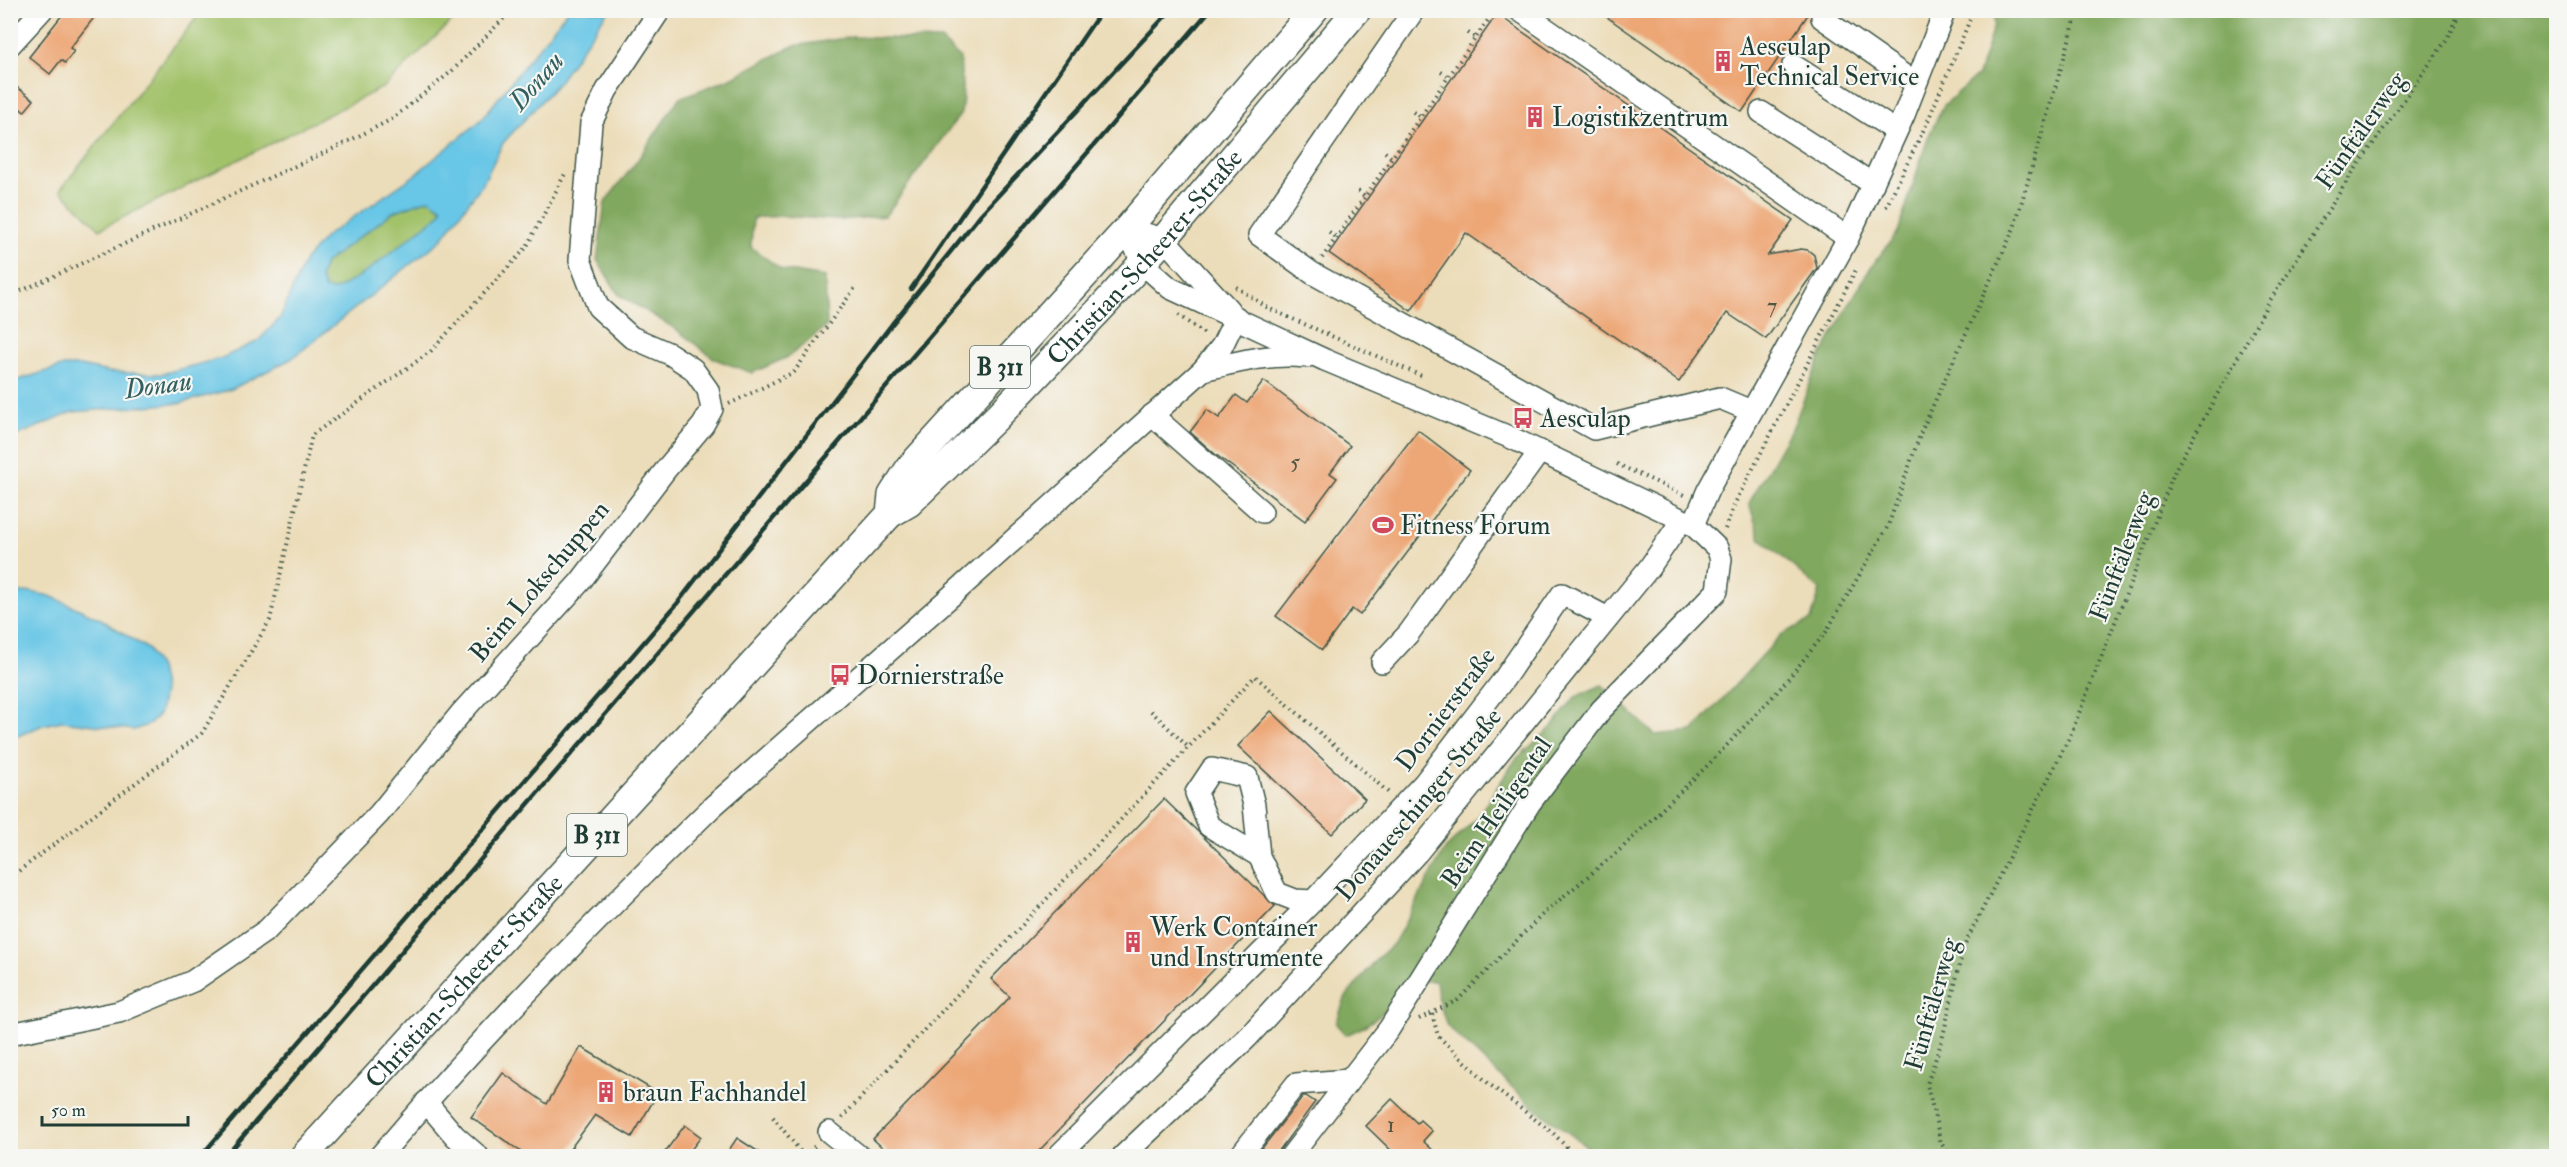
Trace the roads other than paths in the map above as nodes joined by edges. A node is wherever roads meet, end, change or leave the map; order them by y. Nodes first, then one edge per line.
1 (42, 10) edge
2 (660, 10) edge
3 (1314, 10) edge
4 (1357, 10) edge
5 (1414, 10) edge
6 (1519, 10) edge
7 (1945, 10) edge
8 (1822, 18) dead end
9 (10, 45) edge
10 (1793, 65) dead end
11 (1915, 83) junction
12 (1761, 112) dead end
13 (1896, 131) junction
14 (1873, 184) junction
15 (1127, 229) junction
16 (1848, 238) junction
17 (1164, 239) junction
18 (1142, 263) junction
19 (1236, 317) junction
20 (1325, 360) junction
21 (1203, 370) junction
22 (1751, 411) junction
23 (1152, 415) junction
24 (1540, 451) junction
25 (1263, 512) dead end
26 (890, 514) junction
27 (1687, 522) junction
28 (1608, 618) junction
29 (1382, 662) dead end
30 (1258, 856) dead end
31 (1319, 893) junction
32 (10, 1034) edge
33 (1350, 1080) junction
34 (426, 1102) junction
35 (829, 1132) road end
36 (304, 1156) edge
37 (380, 1156) edge
38 (478, 1156) edge
39 (859, 1156) edge
40 (1058, 1156) edge
41 (1123, 1156) edge
42 (1240, 1156) edge
43 (1291, 1156) edge

1 - 9 street
2 - 32 street, Beim Lokschuppen
3 - 15 main road, Christian-Scheerer-Straße / B 311
4 - 17 main road, Christian-Scheerer-Straße / B 311
5 - 22 street
6 - 16 street
7 - 11 street, Donaueschinger Straße
8 - 11 street
10 - 13 street
11 - 13 street, Donaueschinger Straße
12 - 14 street
13 - 14 street, Donaueschinger Straße
14 - 16 street, Donaueschinger Straße
15 - 17 street
15 - 18 street
15 - 26 main road, Christian-Scheerer-Straße / B 311
16 - 22 street, Donaueschinger Straße
17 - 18 main road, Christian-Scheerer-Straße / B 311
17 - 19 street
18 - 19 street
18 - 26 main road, Christian-Scheerer-Straße / B 311
19 - 20 street
19 - 21 street
20 - 21 street
20 - 24 street
21 - 23 street
22 - 27 street, Donaueschinger Straße
23 - 25 street
23 - 34 street
24 - 27 street
24 - 29 street
26 - 36 main road, Christian-Scheerer-Straße / B 311
27 - 28 street, Donaueschinger Straße
27 - 33 street, Beim Heiligental
28 - 31 street, Dornierstraße
28 - 41 street, Donaueschinger Straße
30 - 31 street
31 - 40 street, Dornierstraße
33 - 42 street
33 - 43 street, Beim Heiligental
34 - 37 street
34 - 38 street
35 - 39 street

